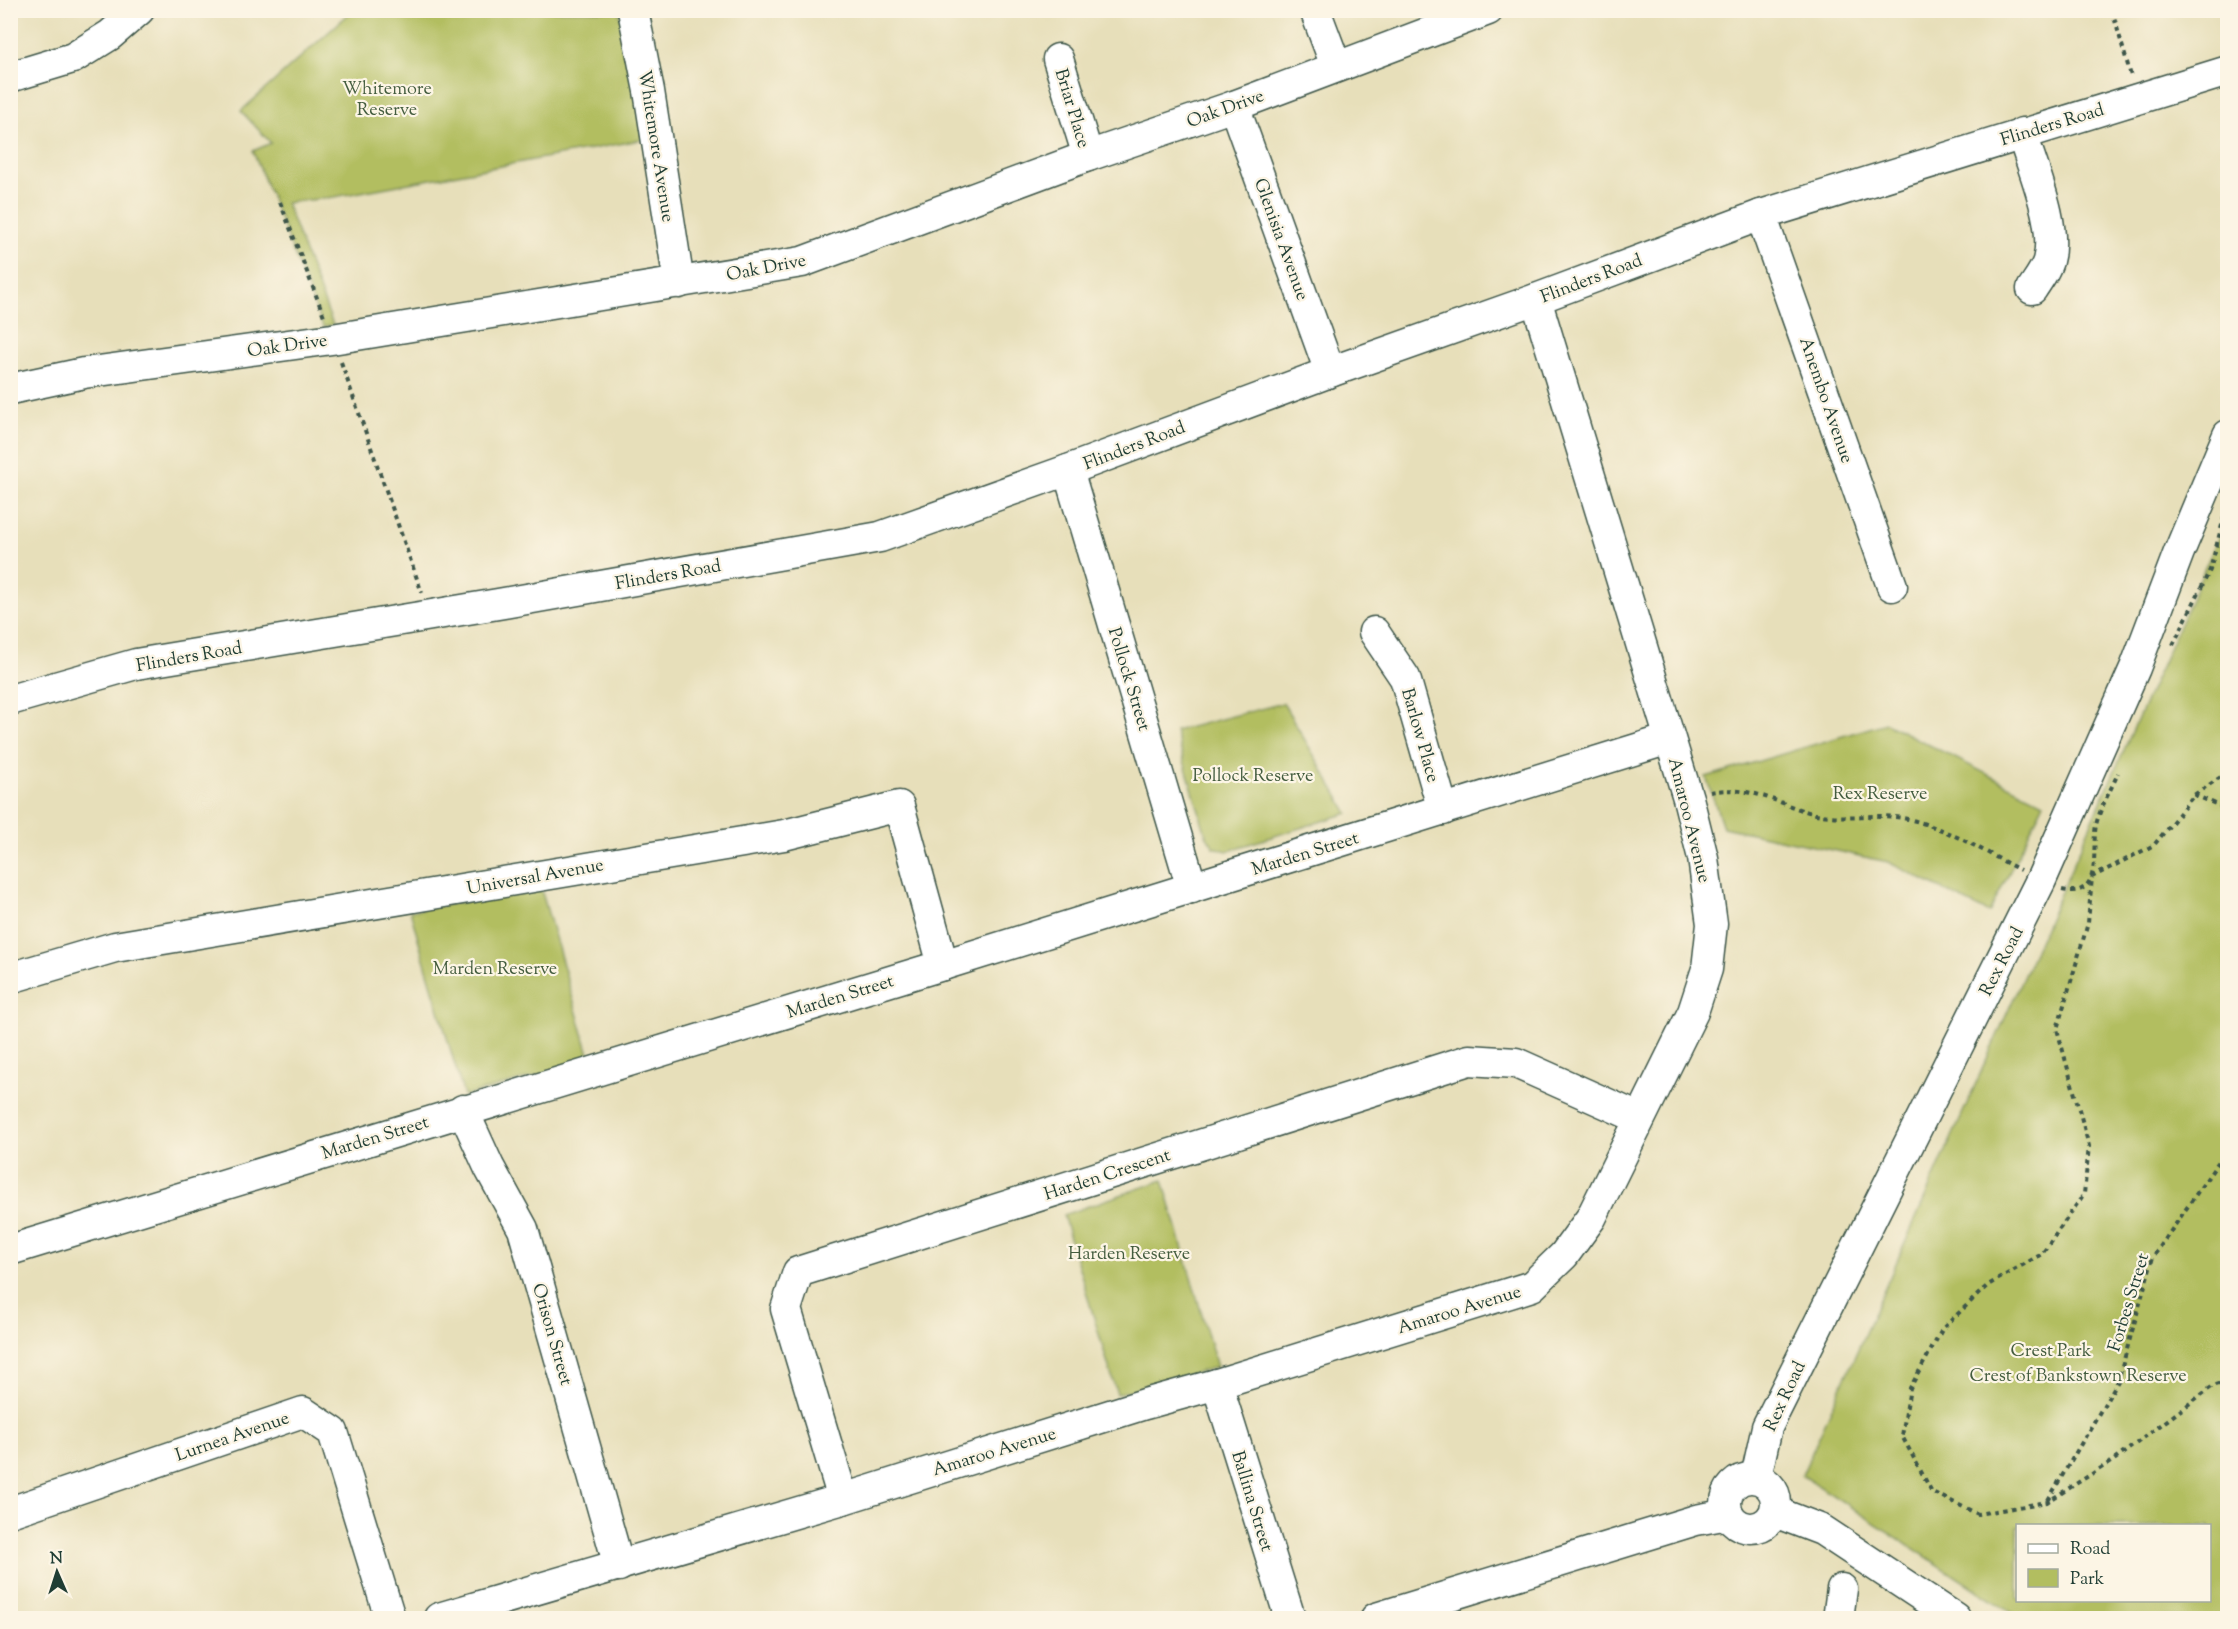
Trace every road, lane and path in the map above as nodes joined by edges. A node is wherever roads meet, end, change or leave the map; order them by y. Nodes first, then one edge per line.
1 (139, 10) edge
2 (633, 10) edge
3 (1315, 10) edge
4 (1488, 10) edge
5 (2112, 10) edge
6 (1058, 59) dead end
7 (1336, 66) junction
8 (2228, 71) edge
9 (10, 77) edge
10 (2137, 98) junction
11 (1234, 106) junction
12 (2022, 133) junction
13 (1088, 156) junction
14 (280, 202) dead end
15 (1761, 215) junction
16 (679, 283) junction
17 (2032, 290) dead end
18 (1536, 299) junction
19 (327, 325) dead end
20 (337, 353) dead end
21 (1330, 372) junction
22 (10, 389) edge
23 (2228, 435) edge
24 (1068, 470) junction
25 (2228, 504) edge
26 (1892, 586) dead end
27 (423, 595) dead end
28 (1374, 632) dead end
29 (2171, 650) dead end
30 (10, 700) edge
31 (1669, 740) junction
32 (2120, 770) dead end
33 (2228, 772) edge
34 (1700, 794) dead end
35 (2194, 795) junction
36 (2228, 809) edge
37 (1443, 810) junction
38 (2023, 872) dead end
39 (2092, 878) junction
40 (1192, 888) junction
41 (2060, 889) dead end
42 (943, 965) junction
43 (10, 978) edge
44 (464, 1110) junction
45 (1639, 1118) junction
46 (2228, 1148) edge
47 (10, 1250) edge
48 (2228, 1381) edge
49 (1217, 1384) junction
50 (1756, 1477) junction
51 (843, 1499) junction
52 (2047, 1502) junction
53 (10, 1512) edge
54 (1775, 1512) junction
55 (1728, 1514) junction
56 (619, 1566) junction
57 (1842, 1589) dead end
58 (390, 1618) edge
59 (439, 1618) edge
60 (1290, 1618) edge
61 (1376, 1618) edge
62 (1838, 1618) edge
63 (1955, 1618) edge

1 - 9 street
2 - 16 street, Whitemore Avenue
3 - 7 street
4 - 7 street, Oak Drive
5 - 10 path
6 - 13 street, Briar Place
7 - 11 street, Oak Drive
8 - 10 street, Flinders Road
10 - 12 street, Flinders Road
11 - 13 street, Oak Drive
11 - 21 street, Glenisia Avenue
12 - 15 street, Flinders Road
12 - 17 street
13 - 16 street, Oak Drive
14 - 19 path
15 - 18 street, Flinders Road
15 - 26 street, Anembo Avenue
16 - 22 street, Oak Drive
18 - 21 street, Flinders Road
18 - 31 street, Amaroo Avenue
20 - 27 path
21 - 24 street, Flinders Road
23 - 50 street, Rex Road
24 - 30 street, Flinders Road
24 - 40 street, Pollock Street
25 - 29 path
28 - 37 street, Barlow Place
31 - 37 street, Marden Street
31 - 45 street, Amaroo Avenue
32 - 39 path
33 - 35 path
34 - 38 path
35 - 36 path
35 - 39 path
37 - 40 street, Marden Street
39 - 41 path
39 - 52 path
40 - 42 street, Marden Street
42 - 43 street, Universal Avenue
42 - 44 street, Marden Street
44 - 47 street, Marden Street
44 - 56 street, Orison Street
45 - 49 street, Amaroo Avenue
45 - 51 street, Harden Crescent
46 - 52 path, Forbes Street
48 - 52 path
49 - 51 street, Amaroo Avenue
49 - 60 street, Ballina Street
50 - 54 street
50 - 55 street
51 - 56 street, Amaroo Avenue
53 - 58 street, Lurnea Avenue
54 - 55 street
54 - 63 street
55 - 61 street
56 - 59 street, Amaroo Avenue
57 - 62 street

